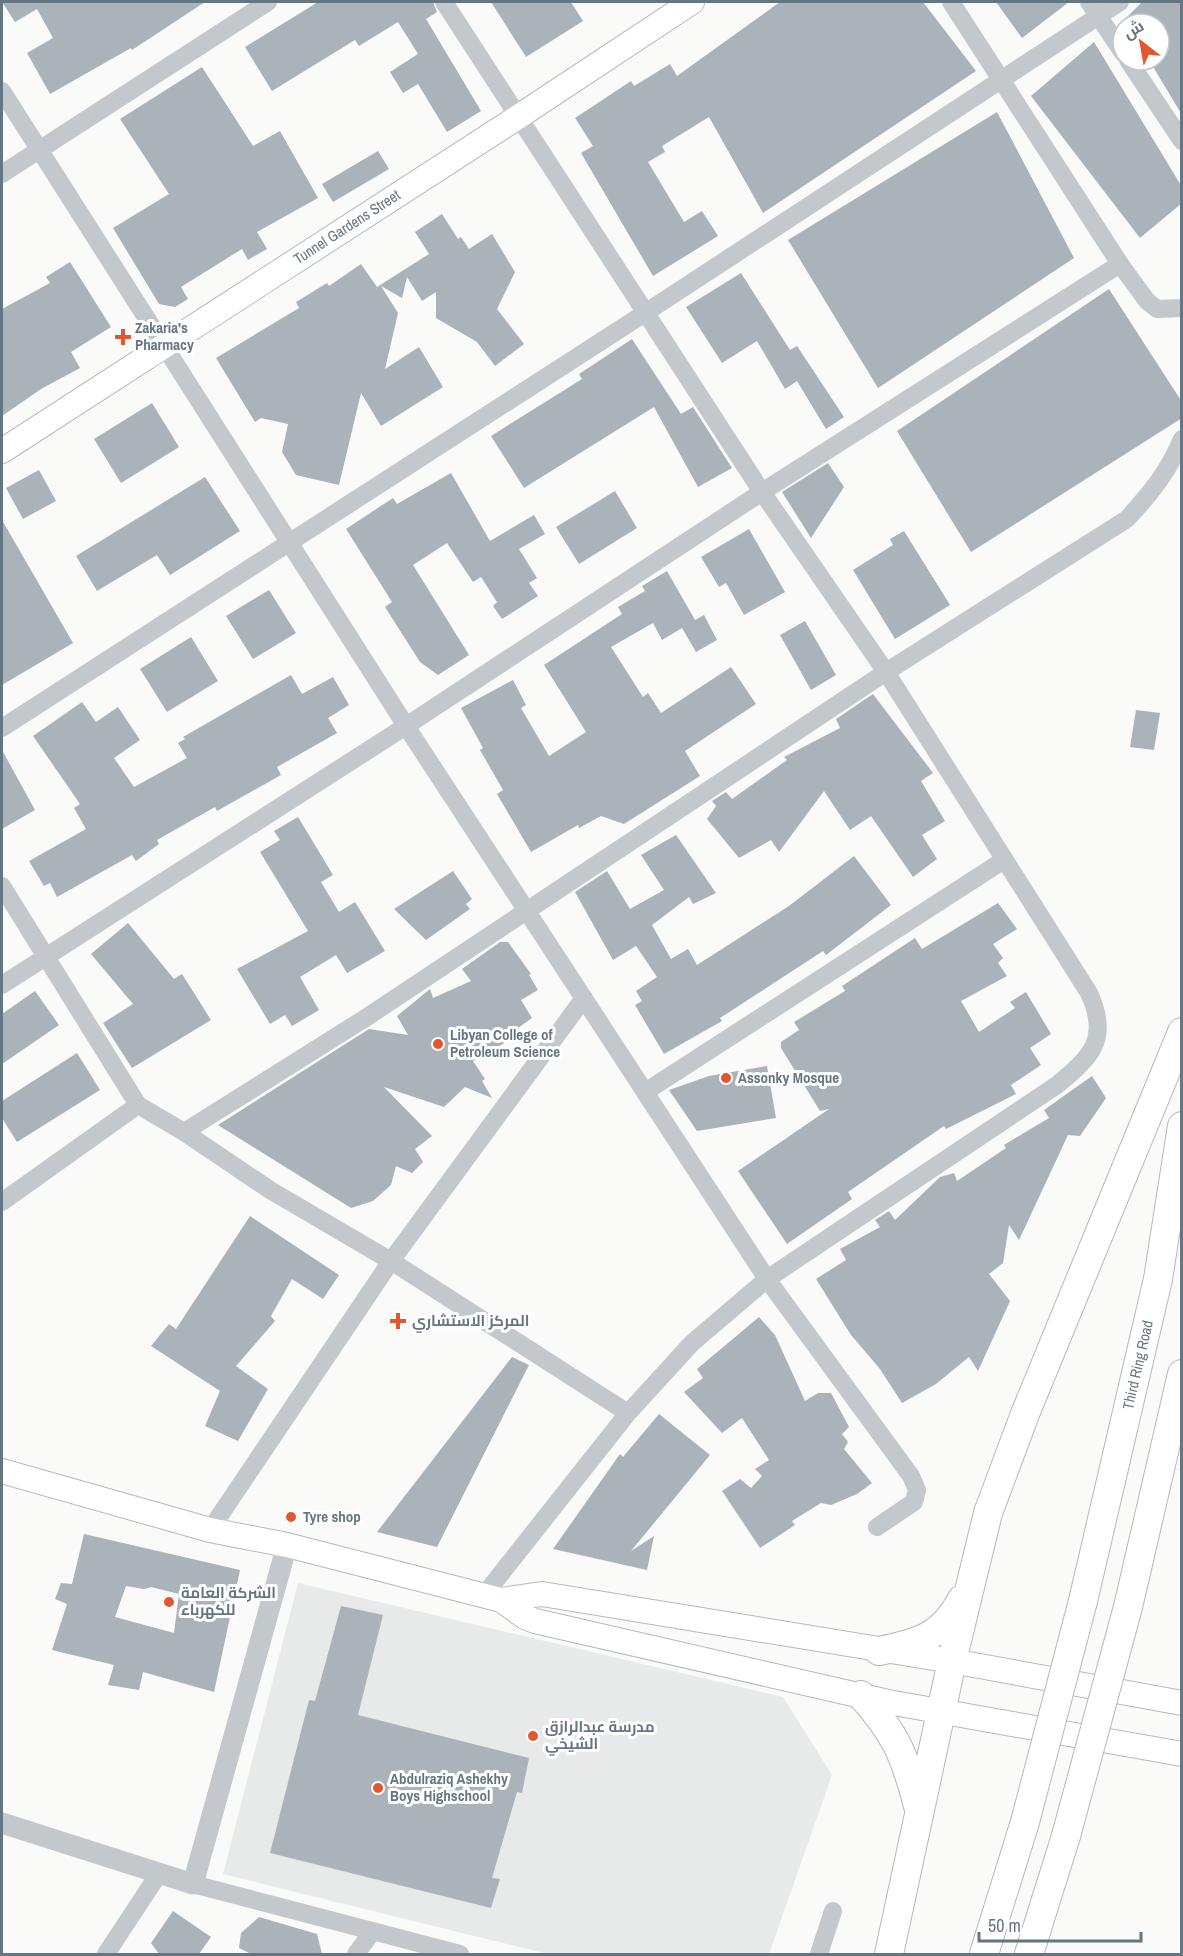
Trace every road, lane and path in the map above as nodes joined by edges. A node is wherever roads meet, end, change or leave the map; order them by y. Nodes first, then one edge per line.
1 (268, 2) edge
2 (444, 2) edge
3 (692, 2) edge
4 (951, 2) edge
5 (1120, 2) edge
6 (1094, 9) edge
7 (1111, 35) edge
8 (1136, 72) edge
9 (1001, 79) junction
10 (2, 91) edge
11 (519, 117) junction
12 (1182, 141) edge
13 (40, 149) junction
14 (2, 174) edge
15 (1120, 264) junction
16 (1182, 308) edge
17 (645, 313) junction
18 (162, 346) junction
19 (1182, 439) edge
20 (2, 451) edge
21 (762, 492) junction
22 (289, 543) junction
23 (886, 672) junction
24 (406, 726) junction
25 (2, 728) edge
26 (1004, 860) junction
27 (2, 886) edge
28 (528, 909) junction
29 (45, 957) junction
30 (2, 985) edge
31 (584, 998) junction
32 (1182, 1032) edge
33 (645, 1092) junction
34 (138, 1105) junction
35 (1182, 1126) edge
36 (184, 1132) junction
37 (2, 1202) edge
38 (391, 1261) junction
39 (767, 1279) junction
40 (1182, 1374) edge
41 (628, 1413) junction
42 (2, 1471) edge
43 (877, 1527) dead end
44 (210, 1530) junction
45 (287, 1545) junction
46 (972, 1581) junction
47 (492, 1598) junction
48 (879, 1651) junction
49 (952, 1661) junction
50 (861, 1695) junction
51 (1182, 1703) edge
52 (943, 1713) junction
53 (1182, 1754) edge
54 (919, 1812) junction
55 (2, 1823) edge
56 (158, 1875) junction
57 (194, 1884) junction
58 (833, 1911) dead end
59 (372, 1932) junction
60 (106, 1954) edge
61 (356, 1954) edge
62 (460, 1954) edge
63 (819, 1954) edge
64 (889, 1954) edge
65 (984, 1954) edge
66 (1029, 1954) edge

1 - 13 street
2 - 11 street
3 - 11 main road, Tunnel Gardens Street
4 - 9 street
5 - 6 street
6 - 7 street
6 - 9 street
8 - 12 street
9 - 15 street
9 - 17 street
10 - 13 street
11 - 17 street
11 - 18 main road, Tunnel Gardens Street
13 - 14 street
13 - 18 street
15 - 16 street
15 - 21 street
17 - 21 street
17 - 22 street
18 - 20 main road, Tunnel Gardens Street
18 - 22 street
19 - 23 street
21 - 23 street
21 - 24 street
22 - 24 street
22 - 25 street
23 - 26 street
23 - 28 street
24 - 28 street
24 - 29 street
26 - 33 street
26 - 39 street
27 - 29 street
28 - 31 street
28 - 36 street
29 - 30 street
29 - 34 street
31 - 33 street
31 - 38 street
32 - 46 highway
33 - 39 street
34 - 36 street
34 - 37 street
35 - 65 highway, Third Ring Road, bridge
36 - 38 street
38 - 41 street
38 - 44 street
39 - 41 street
39 - 43 street
40 - 66 highway, bridge
41 - 47 street
42 - 44 main road
44 - 45 main road
45 - 47 main road
45 - 57 street
46 - 48 highway
46 - 49 highway
47 - 48 main road
47 - 50 main road
48 - 49 main road
49 - 51 main road
49 - 52 highway
50 - 52 main road
50 - 54 highway
52 - 53 main road
52 - 54 highway
54 - 64 highway
55 - 56 street
56 - 57 street
56 - 60 street
57 - 59 street
58 - 63 street
59 - 61 street
59 - 62 street

